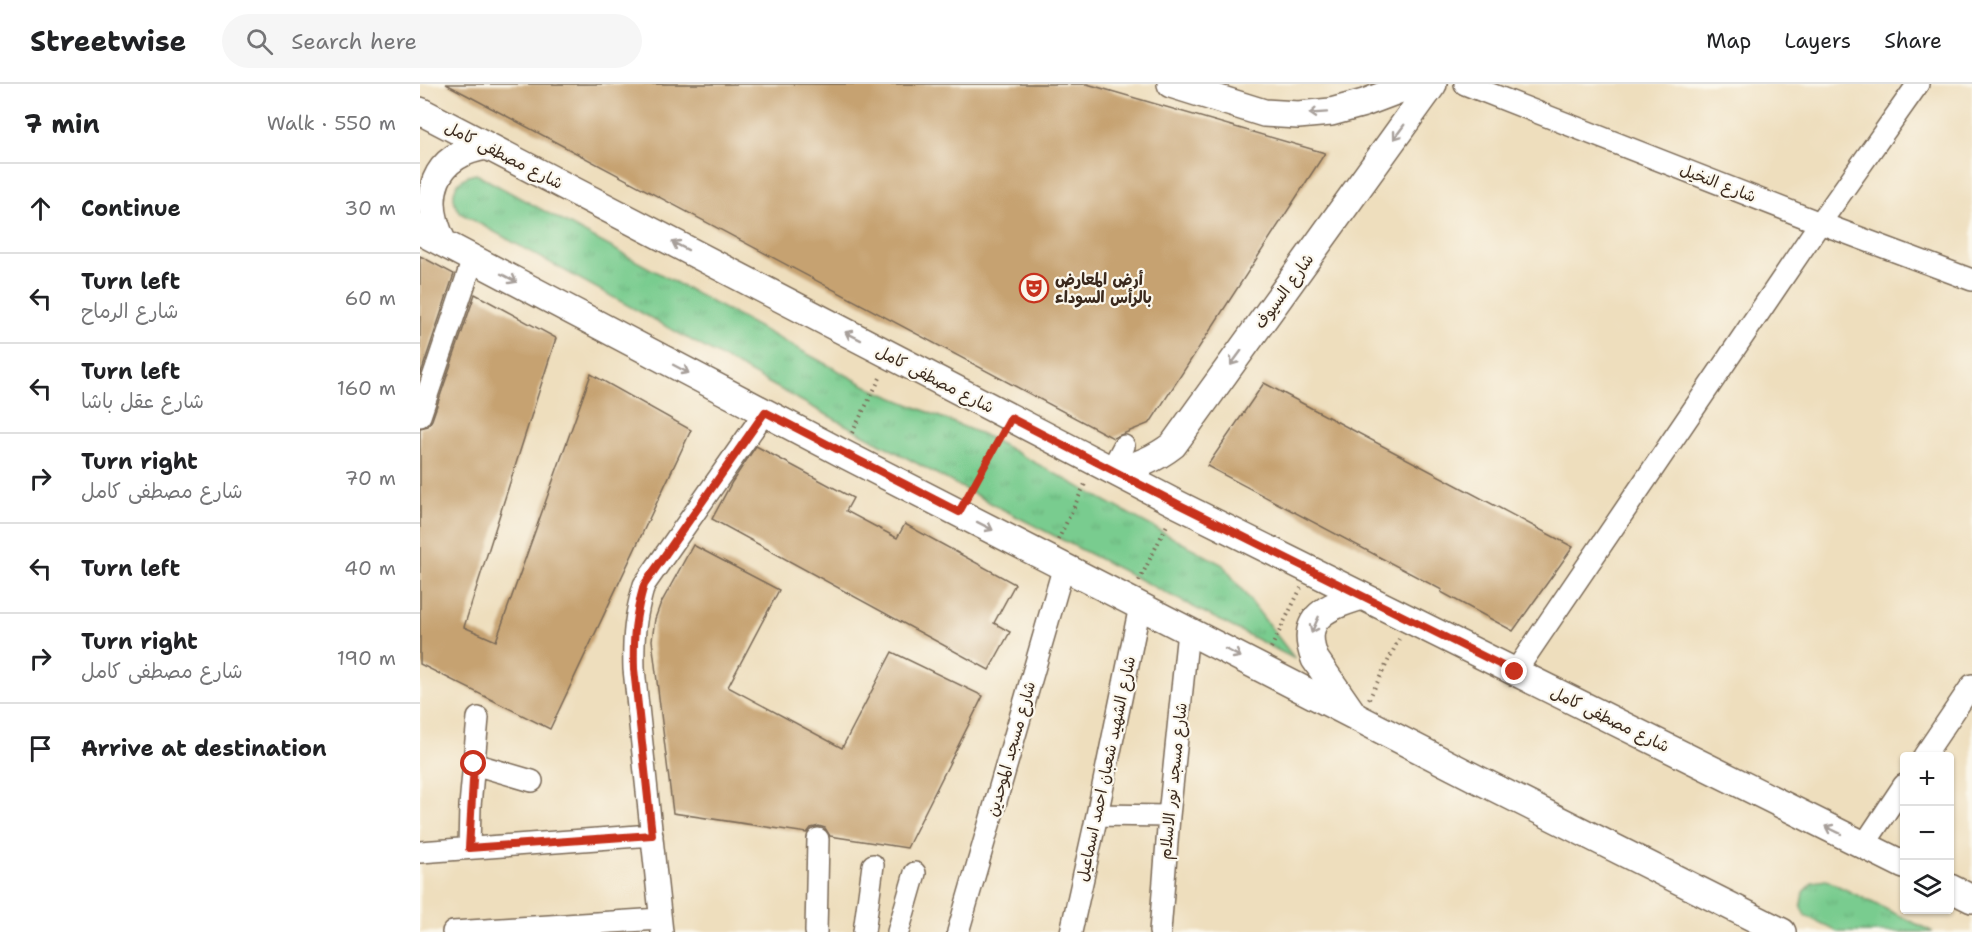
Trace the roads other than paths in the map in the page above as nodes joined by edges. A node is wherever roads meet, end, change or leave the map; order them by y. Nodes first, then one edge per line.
1 (1171, 84) edge
2 (1414, 84) edge
3 (1433, 84) edge
4 (1466, 84) edge
5 (1918, 84) edge
6 (420, 111) edge
7 (487, 146) junction
8 (1820, 223) junction
9 (431, 237) edge
10 (473, 259) junction
11 (1972, 280) edge
12 (765, 412) junction
13 (420, 416) edge
14 (1124, 446) dead end
15 (1107, 468) junction
16 (1056, 562) junction
17 (1362, 596) junction
18 (1135, 603) junction
19 (1188, 631) junction
20 (1515, 672) junction
21 (1972, 685) edge
22 (1357, 717) junction
23 (478, 718) dead end
24 (1927, 752) edge
25 (474, 764) junction
26 (532, 781) dead end
27 (1900, 792) edge
28 (1097, 815) junction
29 (1169, 816) junction
30 (652, 835) junction
31 (818, 839) dead end
32 (1864, 845) junction
33 (469, 848) junction
34 (420, 852) edge
35 (1900, 863) edge
36 (873, 865) dead end
37 (915, 873) dead end
38 (1954, 890) edge
39 (1972, 899) edge
40 (661, 925) edge
41 (453, 932) edge
42 (816, 932) edge
43 (864, 932) edge
44 (898, 932) edge
45 (958, 932) edge
46 (1071, 932) edge
47 (1160, 932) edge
48 (1782, 932) edge

2 -> 1 main road
3 -> 15 main road, شارع السيوف
4 - 8 street, شارع النخيل
5 - 8 street
6 - 7 main road, شارع مصطفى كامل
7 - 9 main road
15 -> 7 main road, شارع مصطفى كامل
8 - 11 street, شارع النخيل
8 - 20 street
9 - 10 main road
10 -> 12 main road
10 - 13 street
12 -> 16 main road
12 - 30 street
14 - 15 street
15 - 17 main road, شارع مصطفى كامل
16 - 18 main road
16 - 45 street, شارع مسجد الموحدين
17 - 20 main road, شارع مصطفى كامل
17 -> 22 main road
18 - 19 main road
18 - 28 street, شارع الشهيد شعبان احمد اسماعيل
19 -> 22 main road
19 - 29 street, شارع مسجد نور الاسلام
32 -> 20 main road, شارع مصطفى كامل
21 - 24 street
22 - 48 main road
23 - 25 street
25 - 26 street
25 - 33 street
27 - 32 street
28 - 29 street
28 - 46 street, شارع الشهيد شعبان احمد اسماعيل
29 - 47 street, شارع مسجد نور الاسلام
30 - 33 street
30 - 40 street
31 - 42 street
32 - 35 main road, شارع مصطفى كامل
33 - 34 street
36 - 43 street
37 - 44 street
38 - 39 main road
40 - 41 street

